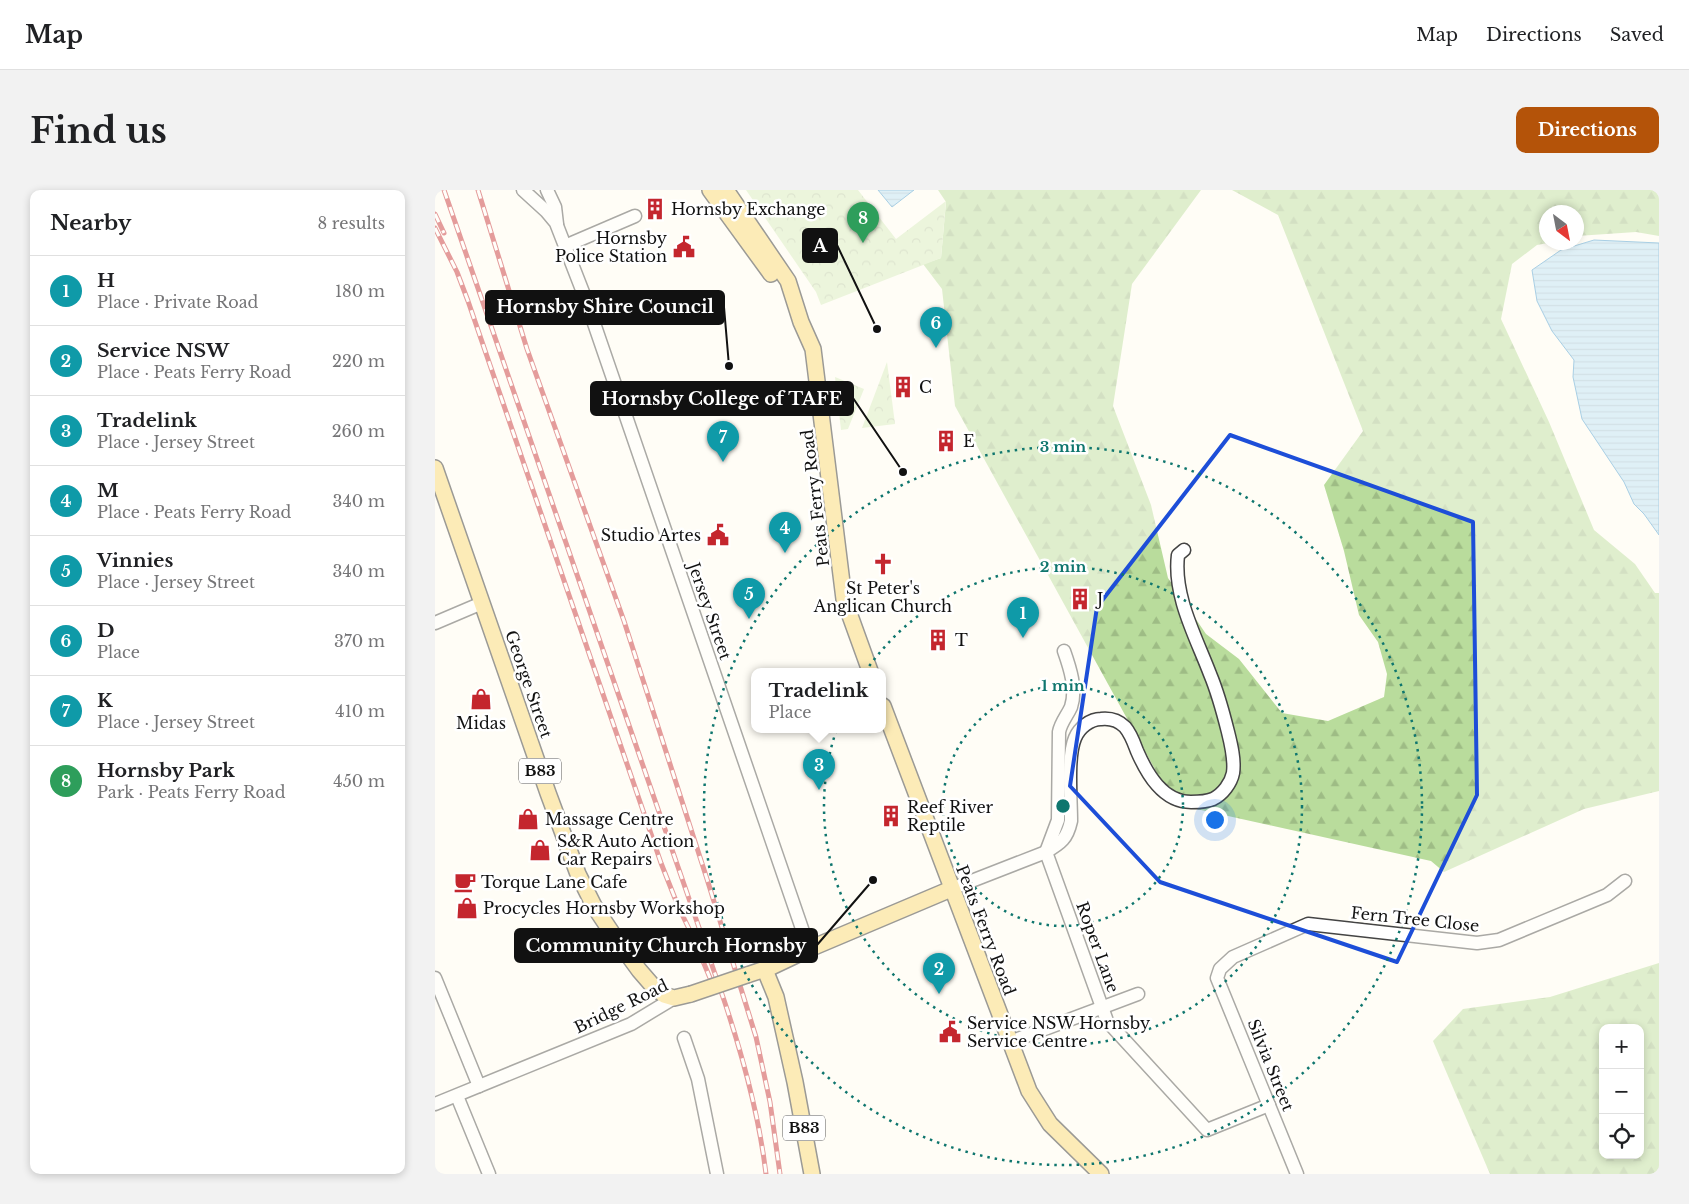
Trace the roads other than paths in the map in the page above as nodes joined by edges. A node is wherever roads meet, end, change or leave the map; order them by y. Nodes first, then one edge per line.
1 (545, 190) edge
2 (710, 190) edge
3 (726, 190) edge
4 (524, 192) edge
5 (635, 216) dead end
6 (558, 227) junction
7 (565, 246) junction
8 (800, 319) junction
9 (435, 468) edge
10 (1184, 550) dead end
11 (482, 603) junction
12 (435, 623) edge
13 (1064, 652) dead end
14 (869, 668) edge
15 (886, 714) edge
16 (1046, 852) junction
17 (1625, 881) dead end
18 (951, 889) junction
19 (809, 949) junction
20 (1220, 969) joint
21 (765, 970) junction
22 (435, 978) edge
23 (1138, 994) dead end
24 (674, 998) junction
25 (1102, 1007) junction
26 (684, 1038) dead end
27 (1010, 1042) junction
28 (479, 1086) junction
29 (457, 1096) junction
30 (435, 1104) edge
31 (1269, 1105) junction
32 (489, 1174) edge
33 (717, 1174) edge
34 (812, 1174) edge
35 (1101, 1174) edge
36 (1297, 1174) edge

1 - 4 street
1 - 6 street, Jersey Street
2 - 8 main road, Peats Ferry Road
3 - 8 main road, Peats Ferry Road
4 - 6 street, Jersey Street
5 - 7 street
6 - 7 street, Jersey Street
7 - 19 street, Jersey Street
8 - 14 main road, Peats Ferry Road
9 - 11 main road, George Street / B83
10 - 16 street, Bridge Road
11 - 12 street
11 - 24 main road, George Street / B83
13 - 16 street
15 - 18 main road, Peats Ferry Road
16 - 18 street, Bridge Road
16 - 25 street, Roper Lane
17 - 20 street, Fern Tree Close
18 - 19 main road, Bridge Road
18 - 27 main road, Peats Ferry Road
19 - 21 main road, Bridge Road
20 - 31 street, Silvia Street
21 - 24 main road, Bridge Road, bridge
21 - 34 main road, B83
22 - 28 street
23 - 25 street
24 - 28 street, Bridge Road
25 - 27 street
25 - 31 street, Roper Lane
26 - 33 street
27 - 35 main road, Peats Ferry Road
28 - 29 street, Bridge Road
29 - 30 street, Bridge Road
29 - 32 street
31 - 36 street, Silvia Street

